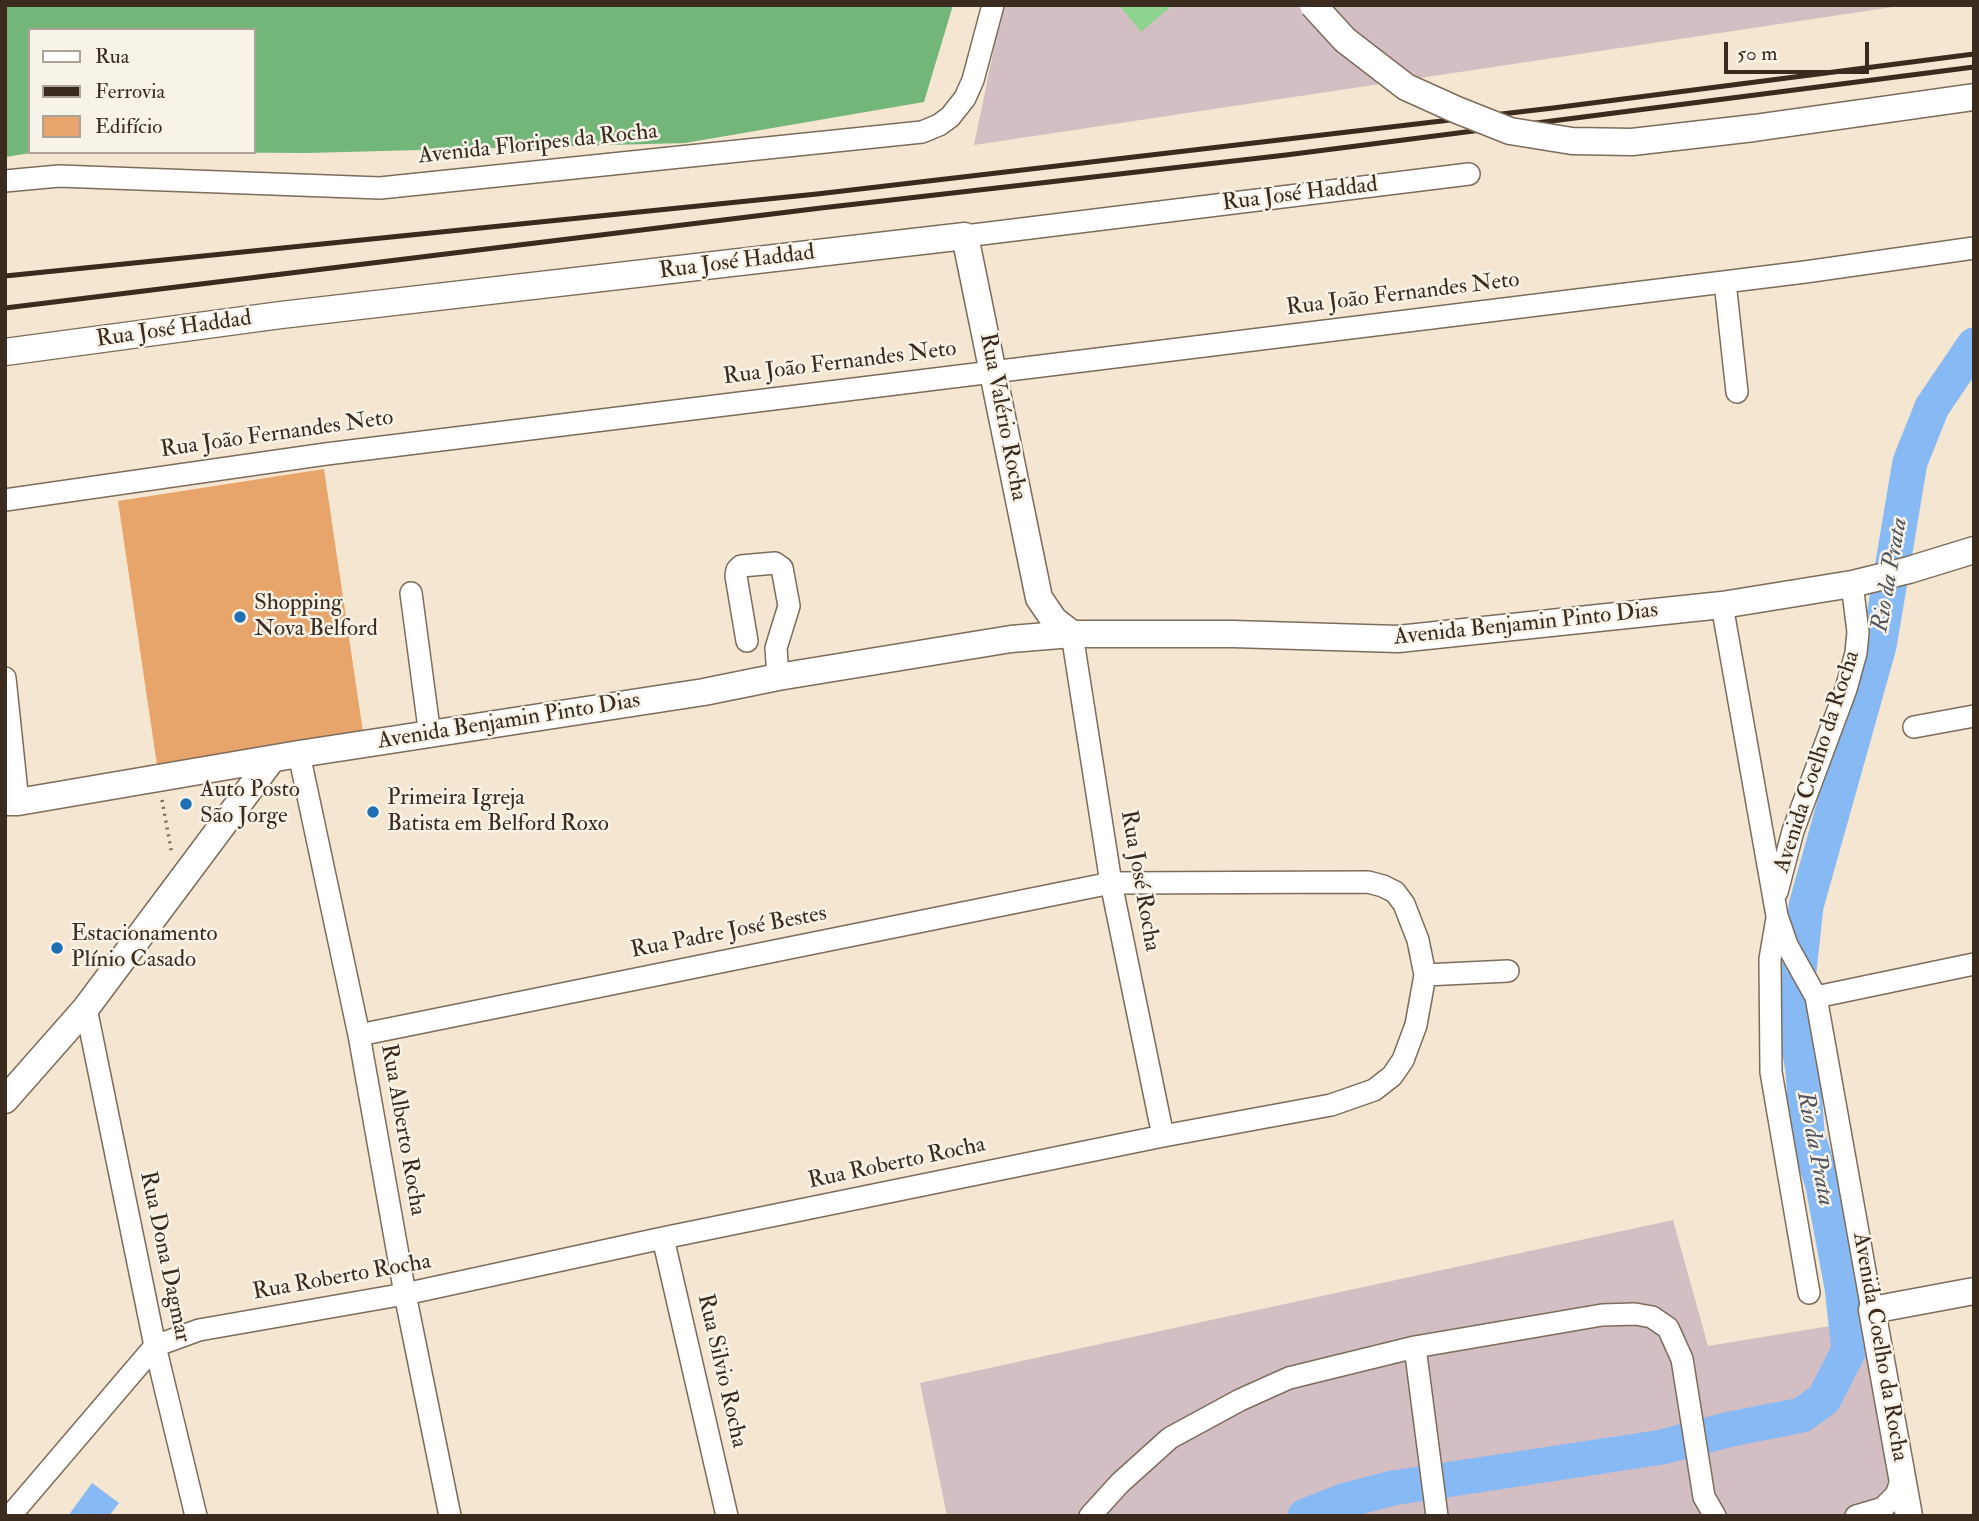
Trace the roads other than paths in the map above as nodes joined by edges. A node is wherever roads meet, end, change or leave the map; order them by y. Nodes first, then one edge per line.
1 (993, 5) edge
2 (1313, 5) edge
3 (1974, 97) edge
4 (1469, 174) dead end
5 (5, 181) edge
6 (965, 236) junction
7 (1974, 248) edge
8 (1725, 282) junction
9 (5, 352) edge
10 (993, 372) junction
11 (1737, 392) dead end
12 (5, 500) edge
13 (1974, 550) edge
14 (1858, 583) junction
15 (411, 593) dead end
16 (1038, 598) junction
17 (1722, 605) junction
18 (1072, 634) junction
19 (1011, 639) junction
20 (747, 641) dead end
21 (778, 677) junction
22 (5, 678) edge
23 (1974, 716) edge
24 (1914, 727) dead end
25 (429, 736) junction
26 (299, 754) junction
27 (272, 758) junction
28 (12, 802) edge
29 (1111, 883) junction
30 (1776, 906) junction
31 (1974, 964) edge
32 (1508, 971) dead end
33 (1425, 975) junction
34 (1814, 993) junction
35 (86, 1008) junction
36 (359, 1035) junction
37 (5, 1100) edge
38 (1163, 1136) junction
39 (663, 1238) junction
40 (1974, 1291) edge
41 (1809, 1293) dead end
42 (405, 1294) junction
43 (1872, 1310) junction
44 (155, 1346) junction
45 (1415, 1347) junction
46 (1901, 1466) junction
47 (1437, 1514) edge
48 (10, 1516) edge
49 (196, 1516) edge
50 (450, 1516) edge
51 (727, 1516) edge
52 (1090, 1516) edge
53 (1715, 1516) edge
54 (1856, 1516) edge
55 (1909, 1516) edge

1 - 5 street, Avenida Floripes da Rocha
2 - 3 main road, bridge
4 - 6 street, Rua José Haddad
6 - 9 main road, Rua José Haddad
6 - 10 main road, Rua Valério Rocha
7 - 8 street, Rua João Fernandes Neto
8 - 10 street, Rua João Fernandes Neto
8 - 11 street
10 - 12 street, Rua João Fernandes Neto
10 - 16 main road, Rua Valério Rocha
13 - 14 main road, Avenida Benjamin Pinto Dias
14 - 17 main road, Avenida Benjamin Pinto Dias
14 - 30 street, Avenida Coelho da Rocha
15 - 25 street
16 - 18 main road
16 - 19 main road
17 - 18 main road, Avenida Benjamin Pinto Dias
17 - 30 street, Avenida Coelho da Rocha
18 - 19 main road, Avenida Benjamin Pinto Dias
18 - 29 street, Rua José Rocha
19 - 21 main road, Avenida Benjamin Pinto Dias
20 - 21 street
21 - 25 main road, Avenida Benjamin Pinto Dias
22 - 28 street
23 - 24 street
25 - 26 main road, Avenida Benjamin Pinto Dias
26 - 27 main road, Avenida Benjamin Pinto Dias
26 - 36 street, Rua Alberto Rocha
27 - 28 main road, Avenida Benjamin Pinto Dias
27 - 35 main road
29 - 33 street, Rua Roberto Rocha
29 - 36 street, Rua Padre José Bestes
29 - 38 street, Rua José Rocha
30 - 34 street, Avenida Coelho da Rocha
30 - 41 street
31 - 34 street
32 - 33 street
33 - 38 street, Rua Roberto Rocha
34 - 43 street, Avenida Coelho da Rocha
35 - 37 main road
35 - 44 street, Rua Dona Dagmar
36 - 42 street, Rua Alberto Rocha
38 - 39 street, Rua Roberto Rocha
39 - 42 street, Rua Roberto Rocha
39 - 51 street, Rua Silvio Rocha
40 - 43 main road
42 - 44 street, Rua Roberto Rocha
42 - 50 street, Rua Alberto Rocha
43 - 46 main road, Avenida Coelho da Rocha
44 - 48 street, Rua Roberto Rocha
44 - 49 street, Rua Dona Dagmar
45 - 47 street
45 - 52 street
45 - 53 street
46 - 54 street
46 - 55 main road, Avenida Coelho da Rocha

